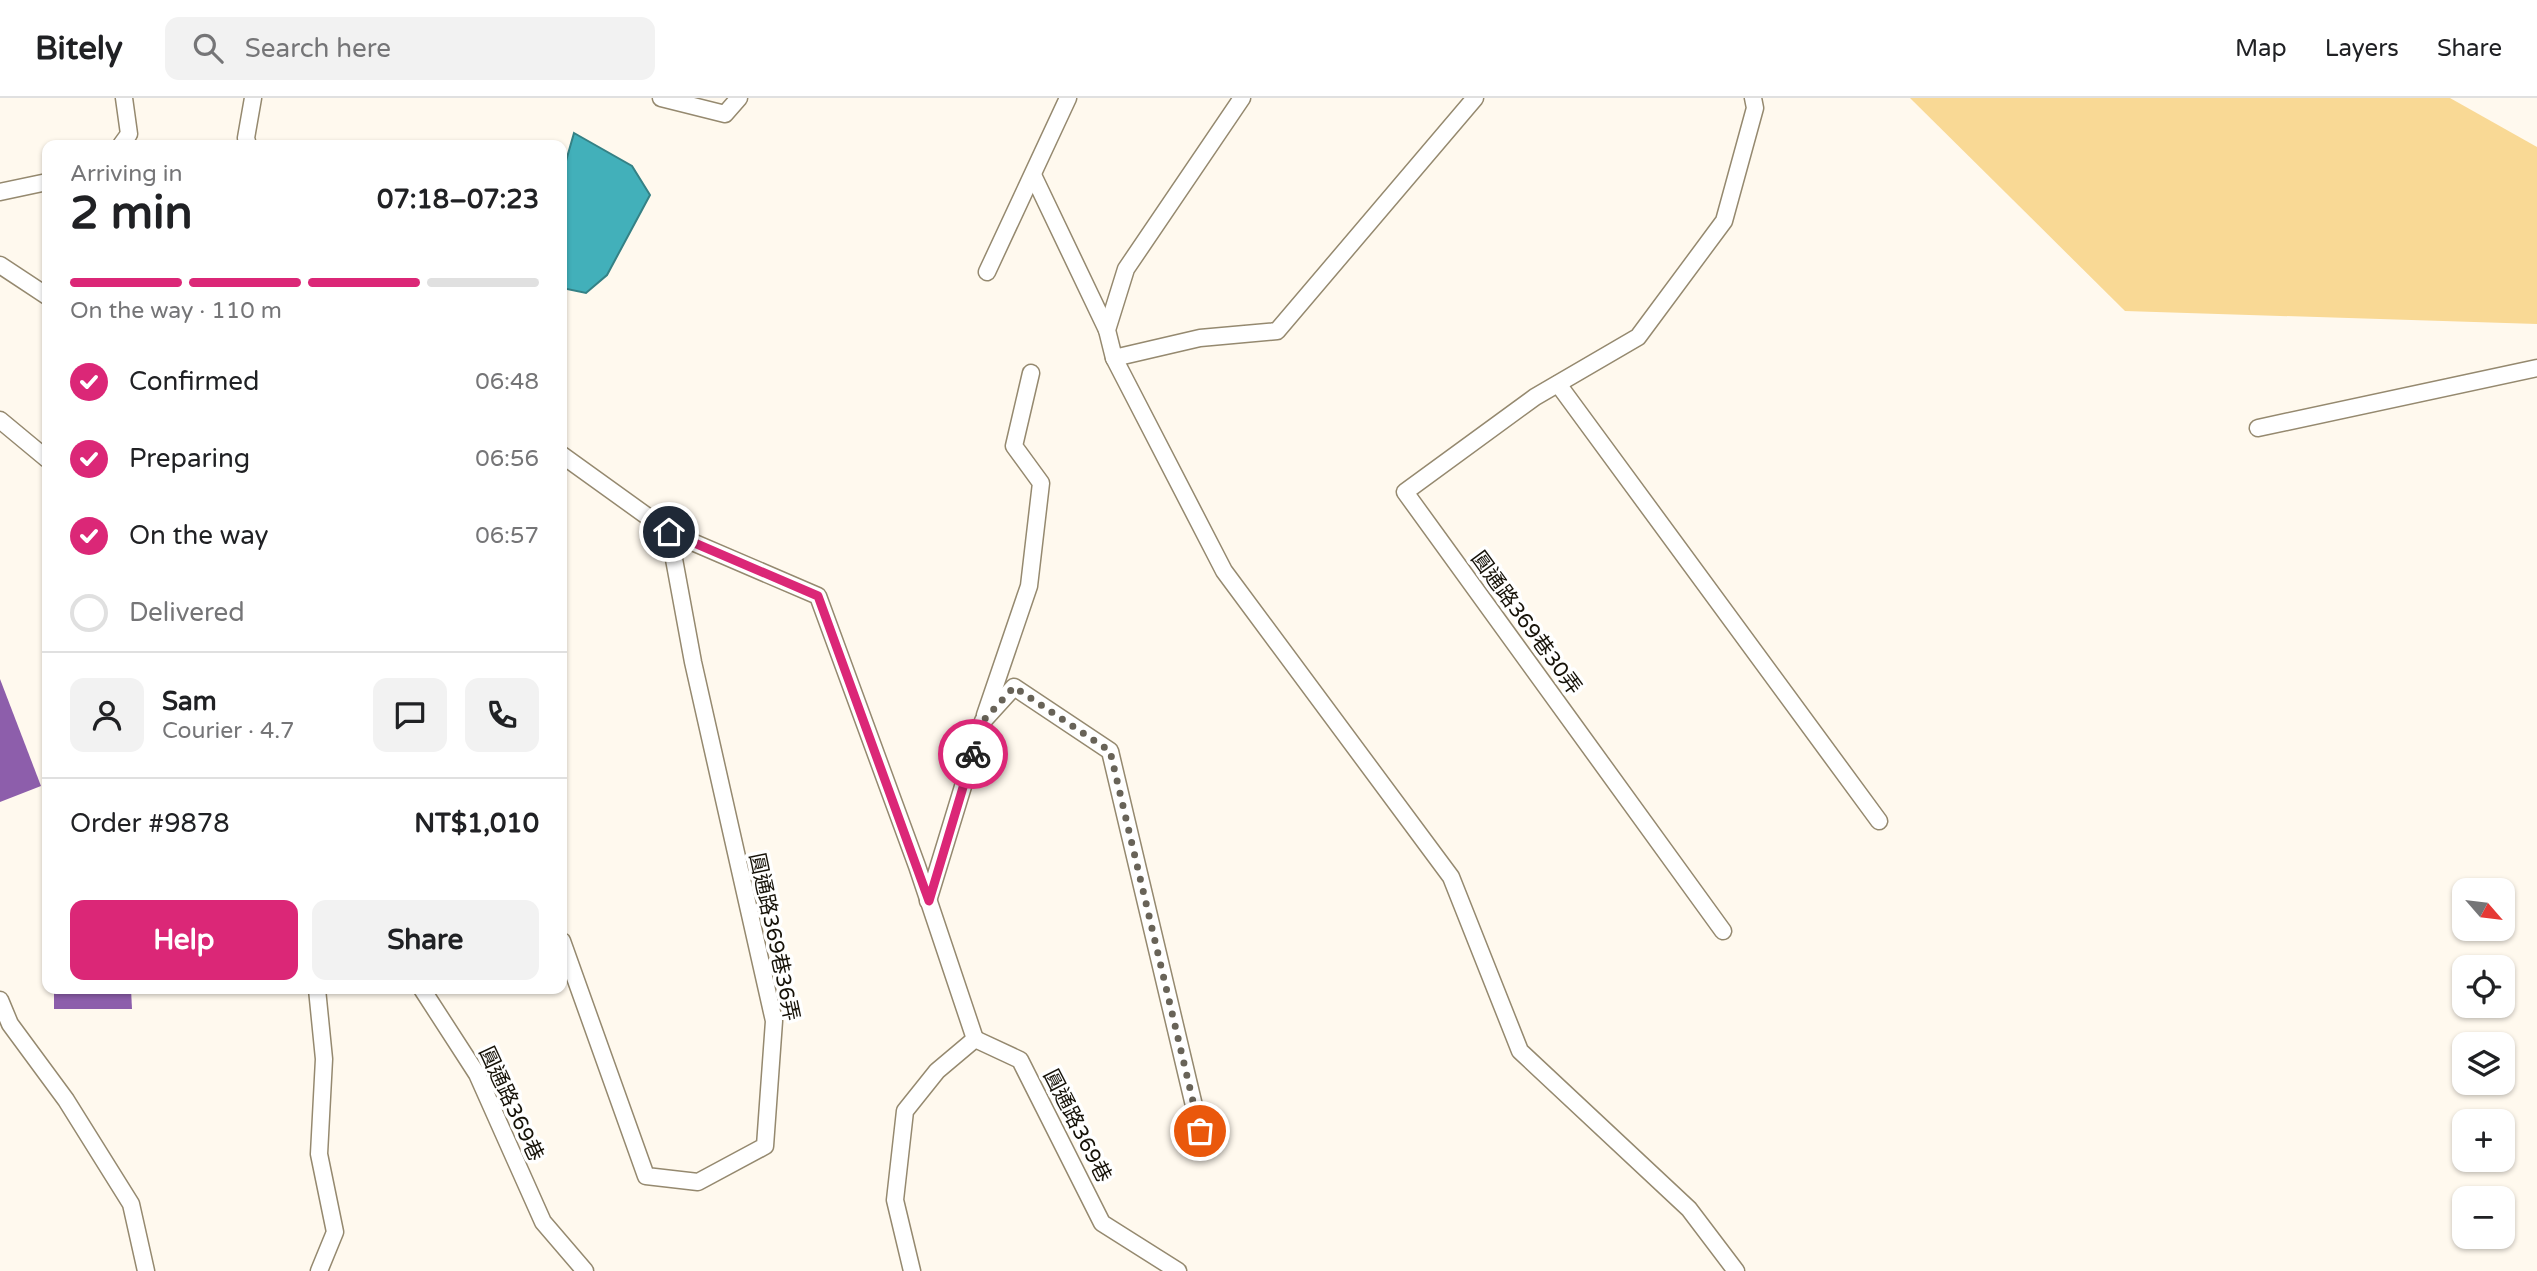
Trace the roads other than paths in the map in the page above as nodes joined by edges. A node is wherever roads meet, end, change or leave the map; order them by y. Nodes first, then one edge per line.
1 (124, 98) edge
2 (253, 98) edge
3 (661, 98) edge
4 (739, 98) edge
5 (1068, 98) edge
6 (1242, 98) edge
7 (1475, 98) edge
8 (1753, 98) edge
9 (125, 140) edge
10 (247, 140) edge
11 (1032, 174) junction
12 (42, 183) edge
13 (0, 192) edge
14 (0, 265) edge
15 (987, 272) dead end
16 (42, 293) edge
17 (1107, 330) junction
18 (1115, 358) junction
19 (2537, 368) edge
20 (1031, 373) dead end
21 (1558, 384) junction
22 (0, 420) edge
23 (2258, 428) dead end
24 (42, 456) edge
25 (567, 460) edge
26 (669, 532) junction
27 (983, 721) junction
28 (1879, 821) dead end
29 (929, 901) junction
30 (1723, 931) dead end
31 (567, 955) edge
32 (318, 994) edge
33 (425, 994) edge
34 (0, 1000) edge
35 (975, 1039) junction
36 (1200, 1131) dead end
37 (146, 1271) edge
38 (319, 1271) edge
39 (585, 1271) edge
40 (912, 1271) edge
41 (1178, 1271) edge
42 (1736, 1271) edge

1 - 9 lane
2 - 10 lane
3 - 4 lane
5 - 11 lane
6 - 17 lane
7 - 18 lane
8 - 21 lane, 圓通路369巷30弄
11 - 15 lane
11 - 17 lane
12 - 13 lane
14 - 16 lane
17 - 18 lane
18 - 42 lane
19 - 23 lane
20 - 27 lane
21 - 28 lane
21 - 30 lane, 圓通路369巷30弄
22 - 24 lane
25 - 26 lane
26 - 29 lane
26 - 31 lane, 圓通路369巷36弄
27 - 29 lane
27 - 36 lane
29 - 35 lane
32 - 38 lane
33 - 39 lane, 圓通路369巷
34 - 37 lane
35 - 40 lane
35 - 41 lane, 圓通路369巷

